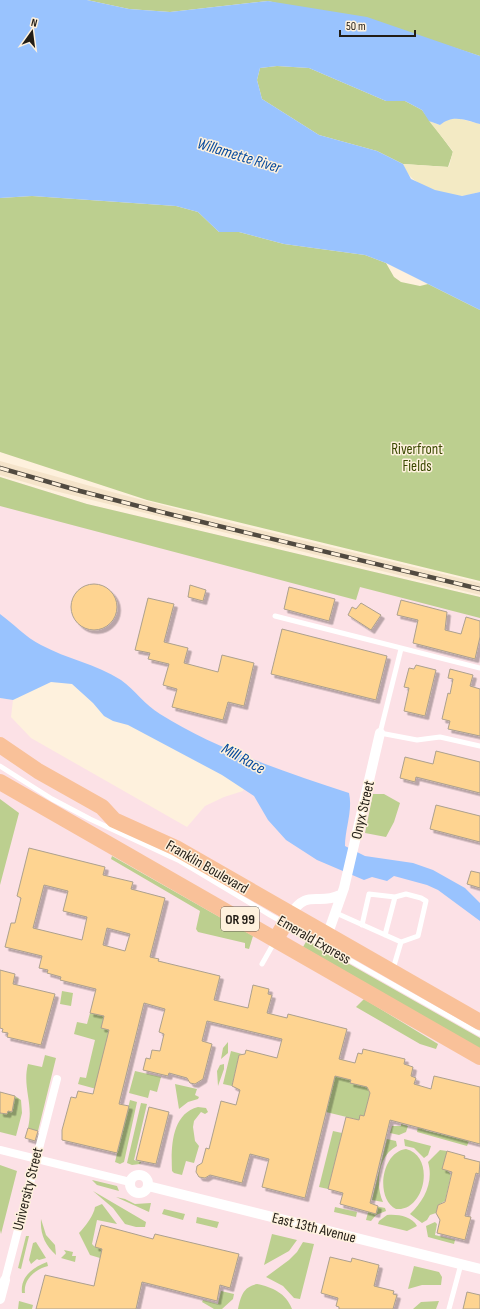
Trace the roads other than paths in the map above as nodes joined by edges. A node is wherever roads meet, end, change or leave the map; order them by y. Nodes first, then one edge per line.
1 (275, 616) dead end
2 (401, 649) junction
3 (480, 668) edge
4 (381, 728) junction
5 (0, 745) edge
6 (480, 746) edge
7 (0, 758) edge
8 (0, 766) edge
9 (0, 782) edge
10 (114, 820) junction
11 (342, 891) junction
12 (395, 897) junction
13 (336, 913) junction
14 (288, 919) junction
15 (362, 925) junction
16 (385, 935) junction
17 (327, 936) junction
18 (276, 939) junction
19 (400, 942) junction
20 (262, 964) dead end
21 (392, 972) junction
22 (480, 1022) edge
23 (480, 1034) edge
24 (480, 1057) edge
25 (57, 1079) dead end
26 (0, 1150) edge
27 (36, 1159) junction
28 (130, 1182) joint
29 (461, 1264) junction
30 (480, 1269) edge
31 (2, 1280) edge
32 (0, 1299) edge
33 (449, 1309) edge

1 - 2 lane
2 - 3 lane
2 - 4 lane
4 - 6 lane
4 - 11 street, Onyx Street
5 - 10 main road, Franklin Boulevard / OR 99
7 - 10 main road
8 - 14 lane, Emerald Express
9 - 18 main road, Franklin Boulevard / OR 99
10 - 14 main road, Franklin Boulevard / OR 99
11 - 13 street, Onyx Street
11 - 14 street
12 - 15 lane
12 - 16 lane
12 - 19 lane
13 - 15 lane
13 - 17 street, Onyx Street
14 - 17 main road, Franklin Boulevard / OR 99
14 - 18 main road
14 - 23 lane, Emerald Express
15 - 16 lane
16 - 19 lane
17 - 21 main road, Franklin Boulevard / OR 99
18 - 20 lane
18 - 24 main road, Franklin Boulevard / OR 99
19 - 21 lane
21 - 22 main road, Franklin Boulevard / OR 99
25 - 27 street, University Street
26 - 27 street
27 - 28 street
27 - 31 street, University Street
28 - 29 street, East 13th Avenue
29 - 30 street, East 13th Avenue
29 - 33 lane
31 - 32 street, University Street

